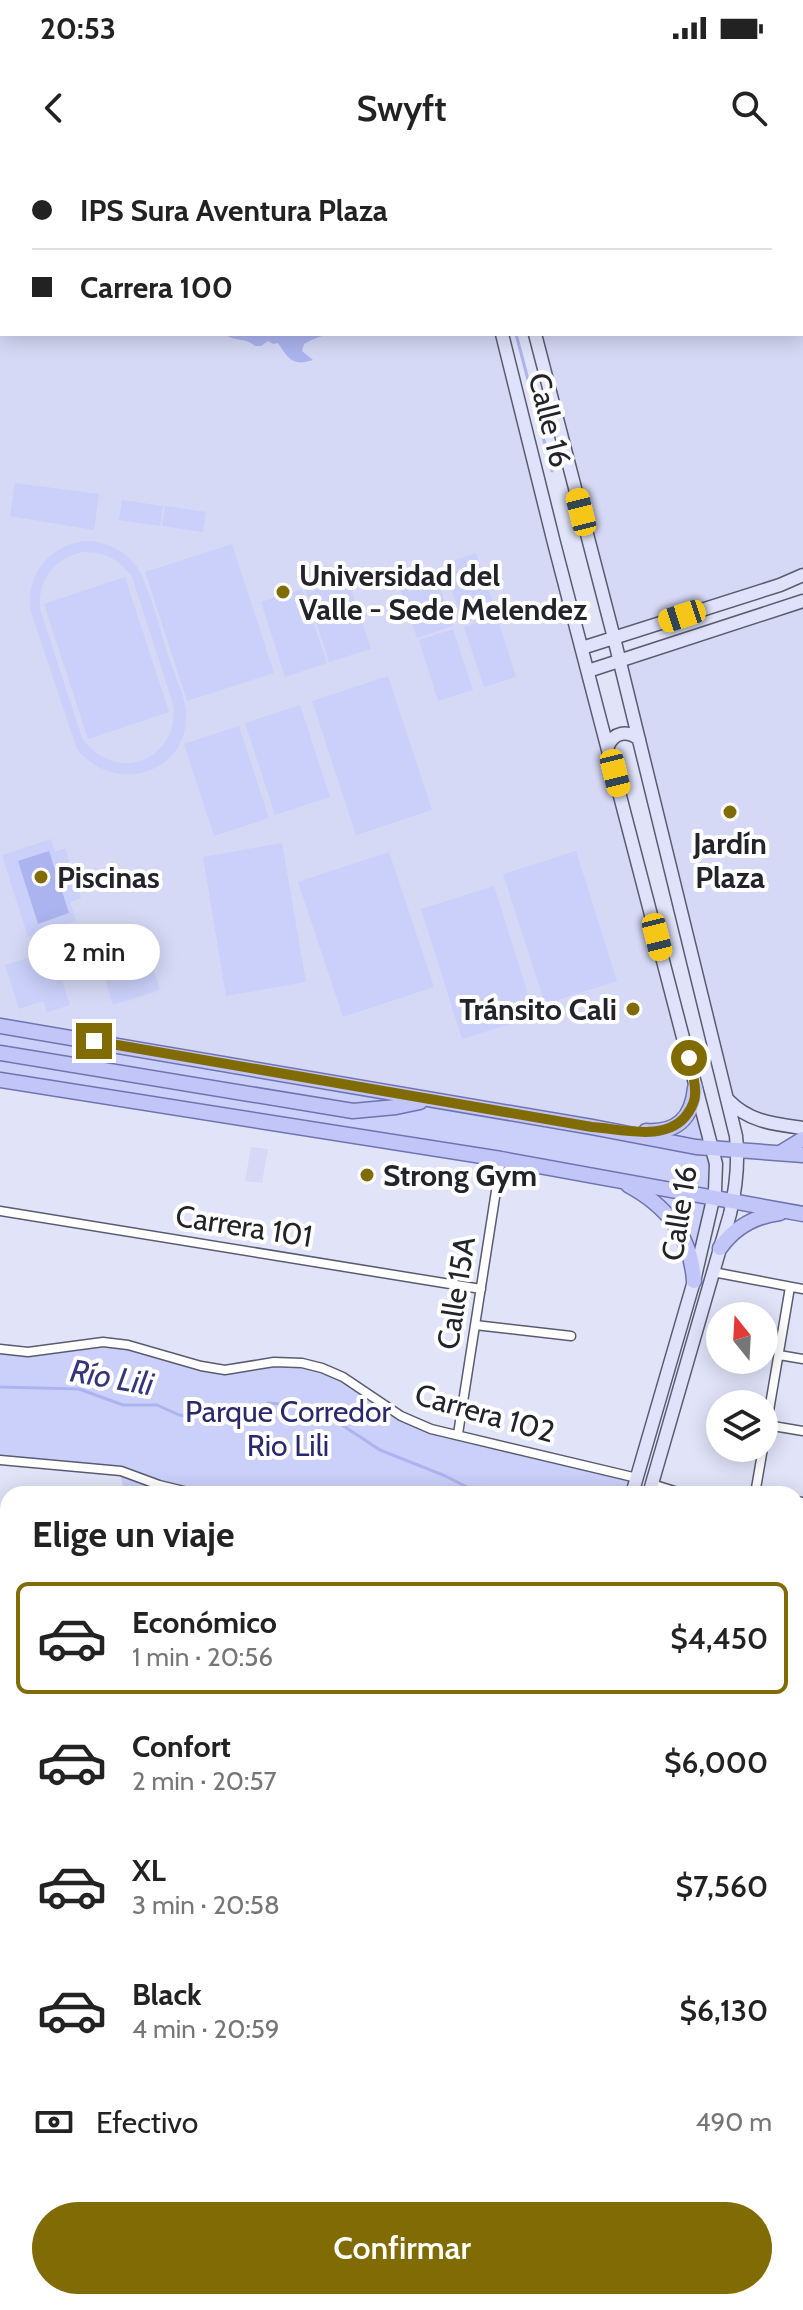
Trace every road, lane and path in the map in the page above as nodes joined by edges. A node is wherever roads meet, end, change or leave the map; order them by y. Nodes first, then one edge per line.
1 (503, 336) edge
2 (536, 336) edge
3 (803, 575) edge
4 (803, 601) edge
5 (713, 607) junction
6 (697, 636) junction
7 (614, 638) junction
8 (582, 648) junction
9 (619, 661) junction
10 (588, 671) junction
11 (639, 739) junction
12 (608, 746) junction
13 (0, 1026) edge
14 (0, 1053) edge
15 (0, 1080) edge
16 (695, 1088) junction
17 (726, 1097) junction
18 (428, 1100) junction
19 (592, 1127) junction
20 (803, 1128) edge
21 (803, 1139) edge
22 (714, 1148) junction
23 (738, 1150) junction
24 (780, 1153) junction
25 (803, 1155) edge
26 (501, 1159) junction
27 (617, 1179) junction
28 (714, 1197) junction
29 (733, 1201) junction
30 (0, 1211) edge
31 (800, 1214) edge
32 (720, 1248) junction
33 (713, 1272) junction
34 (694, 1281) junction
35 (790, 1287) junction
36 (481, 1289) junction
37 (803, 1289) edge
38 (475, 1325) junction
39 (571, 1336) dead end
40 (0, 1349) edge
41 (779, 1355) junction
42 (803, 1359) edge
43 (773, 1390) edge
44 (778, 1427) edge
45 (803, 1431) edge
46 (458, 1434) junction
47 (0, 1460) edge
48 (761, 1462) edge
49 (637, 1478) junction
50 (163, 1486) edge
51 (634, 1486) edge
52 (652, 1486) edge
53 (756, 1486) edge
54 (0, 2038) edge
55 (0, 2093) edge

1 - 8 street, Calle 16
2 - 7 street, Calle 16
3 - 5 street
4 - 6 street
5 - 6 street
5 - 7 street
6 - 9 street
7 - 8 street
7 - 9 street, Calle 16
8 - 10 street, Calle 16
9 - 10 street
9 - 11 street, Calle 16
10 - 12 street, Calle 16
11 - 12 street
11 - 17 street, Calle 16
12 - 16 street, Calle 16
13 - 18 main road
14 - 18 main road
15 - 26 main road
16 - 19 main road
16 - 22 street, Calle 16
17 - 20 street
17 - 23 street, Calle 16
18 - 19 main road
19 - 22 main road
21 - 24 main road
22 - 23 main road
22 - 28 street, Calle 16
23 - 24 main road
23 - 29 street, Calle 16
24 - 25 main road
26 - 27 main road
26 - 36 street, Calle 15A
27 - 28 main road
27 - 34 main road
28 - 29 main road
28 - 34 street, Calle 16
29 - 31 main road
29 - 32 street, Calle 16
30 - 36 street, Carrera 101
31 - 32 main road
32 - 33 street, Calle 16
33 - 35 street
33 - 52 street, Calle 16
34 - 49 street, Calle 16
35 - 37 street
35 - 41 street
36 - 38 street, Calle 15A
38 - 39 street
38 - 46 street, Calle 15A
40 - 46 street, Carrera 102
41 - 42 street
41 - 43 street
44 - 45 street
46 - 49 street, Carrera 102
47 - 50 street
48 - 53 street
49 - 51 street, Calle 16
54 - 55 street

